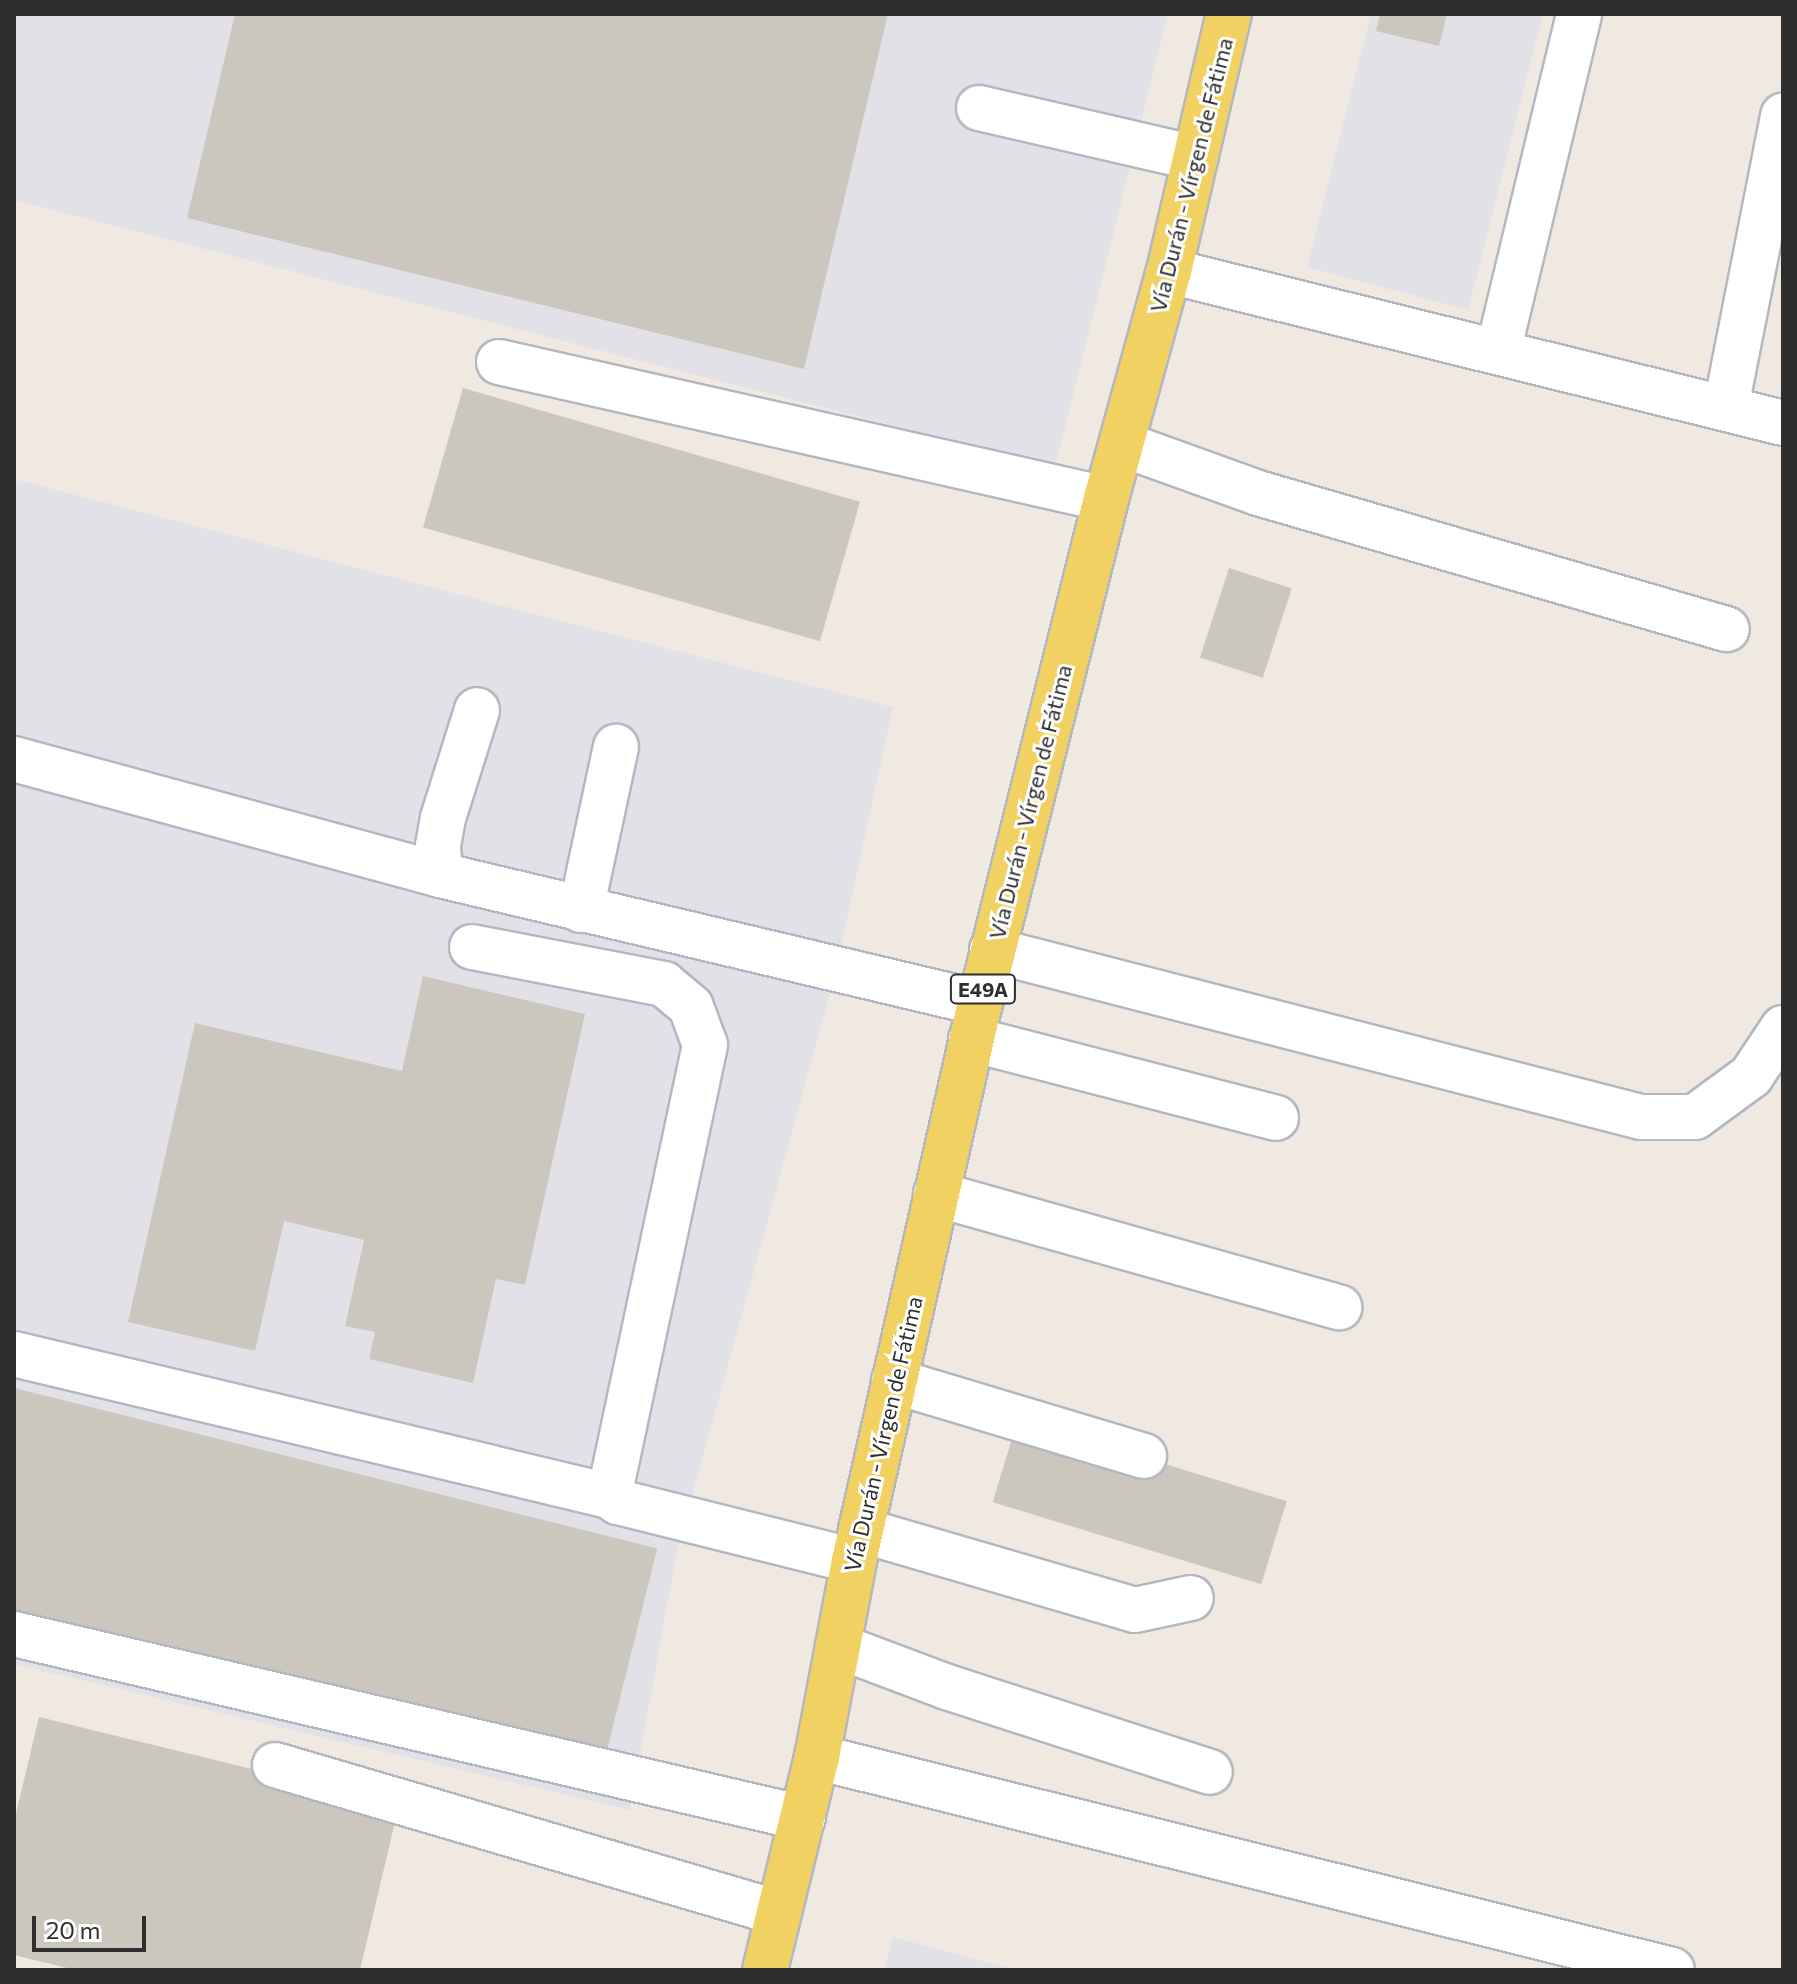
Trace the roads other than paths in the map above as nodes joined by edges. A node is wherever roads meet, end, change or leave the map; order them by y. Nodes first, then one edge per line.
1 (1229, 14) edge
2 (1579, 14) edge
3 (979, 108) dead end
4 (1783, 116) edge
5 (1195, 158) junction
6 (1169, 271) junction
7 (1498, 352) junction
8 (499, 362) dead end
9 (1726, 407) junction
10 (1783, 423) edge
11 (1122, 444) junction
12 (1106, 499) junction
13 (1727, 629) dead end
14 (477, 710) dead end
15 (616, 747) dead end
16 (14, 759) edge
17 (440, 875) junction
18 (581, 910) junction
19 (472, 947) dead end
20 (992, 950) junction
21 (976, 1021) junction
22 (1783, 1028) edge
23 (1276, 1118) dead end
24 (936, 1194) junction
25 (1339, 1307) dead end
26 (14, 1354) edge
27 (894, 1381) junction
28 (1144, 1456) dead end
29 (609, 1496) junction
30 (857, 1546) junction
31 (1191, 1598) dead end
32 (14, 1634) edge
33 (838, 1646) junction
34 (817, 1757) junction
35 (275, 1765) dead end
36 (1210, 1772) dead end
37 (803, 1818) junction
38 (779, 1913) junction
39 (765, 1970) edge
40 (1672, 1970) edge

1 - 5 main road, Vía Durán - Vírgen de Fátima / E49A
2 - 7 street
3 - 5 street
4 - 9 street
5 - 6 main road, Vía Durán - Vírgen de Fátima / E49A
6 - 7 street
6 - 11 main road, Vía Durán - Vírgen de Fátima / E49A
7 - 9 street
8 - 12 street
9 - 10 street
11 - 12 main road, Vía Durán - Vírgen de Fátima / E49A
11 - 13 street
12 - 20 main road, Vía Durán - Vírgen de Fátima / E49A
14 - 17 street
15 - 18 street
16 - 17 street
17 - 18 street
18 - 21 street
19 - 29 street
20 - 21 main road, Vía Durán - Vírgen de Fátima / E49A
20 - 22 street
21 - 23 street
21 - 24 main road, Vía Durán - Vírgen de Fátima / E49A
24 - 25 street
24 - 27 main road, Vía Durán - Vírgen de Fátima / E49A
26 - 29 street
27 - 28 street
27 - 30 main road, Vía Durán - Vírgen de Fátima / E49A
29 - 30 street
30 - 31 street
30 - 33 main road, Vía Durán - Vírgen de Fátima / E49A
32 - 37 street
33 - 34 main road, Vía Durán - Vírgen de Fátima / E49A
33 - 36 street
34 - 37 main road, Vía Durán - Vírgen de Fátima / E49A
34 - 40 street
35 - 38 street
37 - 38 main road, Vía Durán - Vírgen de Fátima / E49A
38 - 39 main road, Vía Durán - Vírgen de Fátima / E49A

